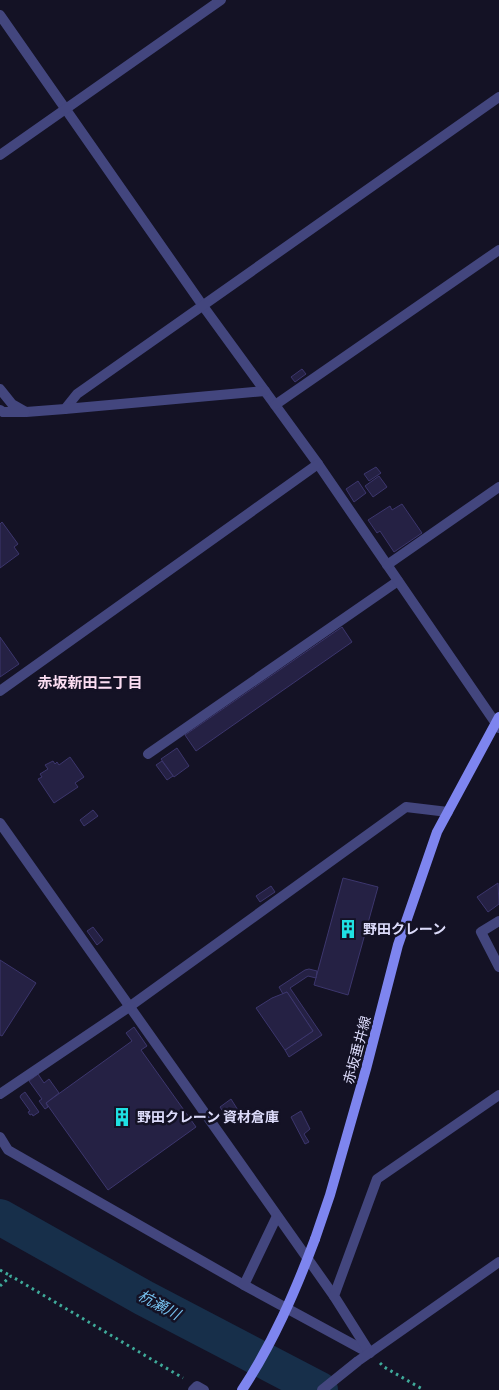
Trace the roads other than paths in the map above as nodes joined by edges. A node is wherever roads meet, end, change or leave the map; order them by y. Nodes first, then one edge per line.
1 (221, 0) edge
2 (0, 15) edge
3 (499, 96) edge
4 (66, 109) junction
5 (0, 155) edge
6 (499, 250) edge
7 (203, 306) junction
8 (0, 389) edge
9 (265, 391) junction
10 (275, 405) junction
11 (65, 409) junction
12 (0, 410) edge
13 (26, 412) junction
14 (318, 464) junction
15 (499, 487) edge
16 (387, 565) junction
17 (398, 581) junction
18 (0, 691) edge
19 (498, 723) edge
20 (148, 754) dead end
21 (448, 812) junction
22 (0, 823) edge
23 (499, 921) edge
24 (499, 967) edge
25 (128, 1007) junction
26 (0, 1094) edge
27 (499, 1095) edge
28 (0, 1137) edge
29 (4, 1147) edge
30 (276, 1216) junction
31 (499, 1262) edge
32 (244, 1285) junction
33 (334, 1296) junction
34 (370, 1353) junction
35 (242, 1390) edge
36 (322, 1390) edge

1 - 4 street
2 - 4 street
3 - 7 street
4 - 5 street
4 - 7 street
6 - 10 street
7 - 9 street
7 - 11 street
8 - 13 street
9 - 10 street
9 - 11 street
10 - 14 street
11 - 13 street
12 - 13 street
14 - 16 street
14 - 18 street
15 - 16 street
16 - 17 street
17 - 19 street
17 - 20 street
19 - 21 main road, 赤坂垂井線
21 - 25 street
21 - 35 main road, 赤坂垂井線, bridge
22 - 25 street
23 - 24 street
25 - 26 street
25 - 30 street
27 - 33 street
28 - 29 street
29 - 32 street
30 - 32 street
30 - 33 street
31 - 34 street
32 - 34 street
33 - 34 street
34 - 36 street

